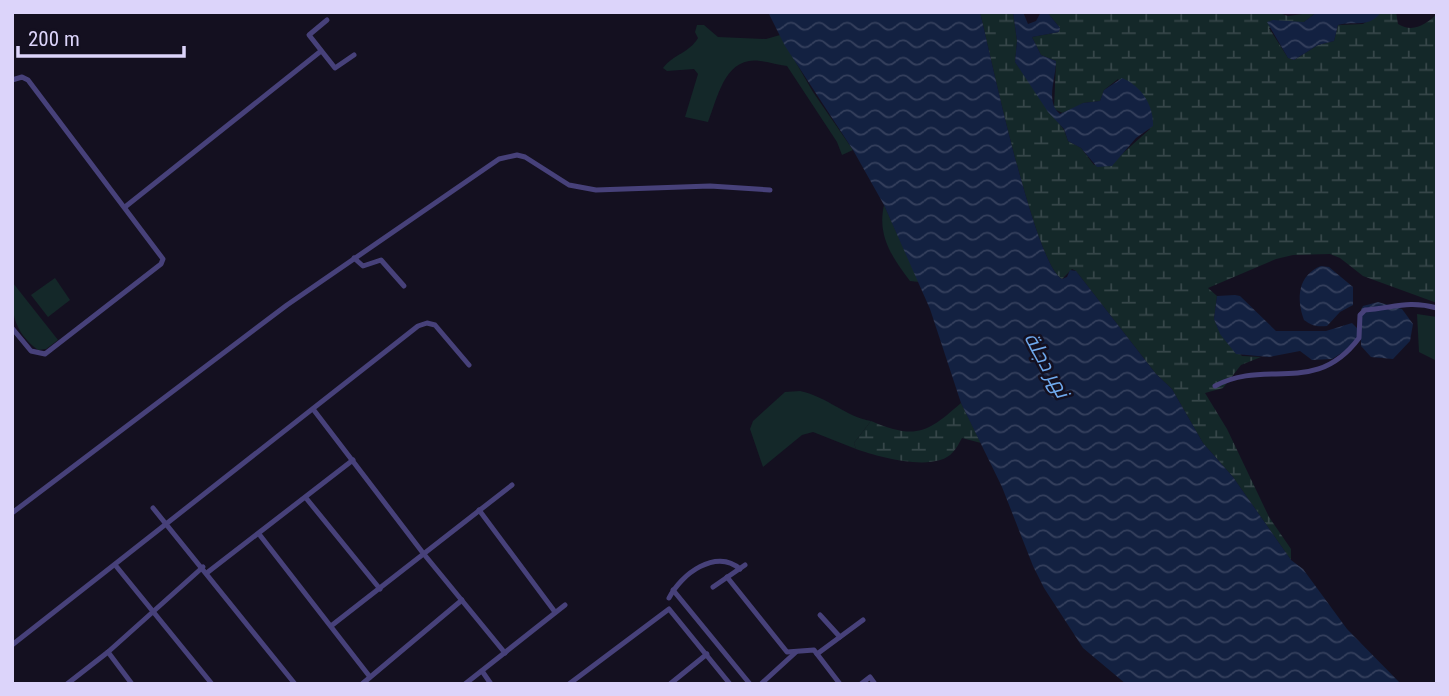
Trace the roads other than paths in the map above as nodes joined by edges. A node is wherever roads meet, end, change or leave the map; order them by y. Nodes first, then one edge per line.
1 (327, 20) dead end
2 (321, 51) junction
3 (354, 55) dead end
4 (12, 80) edge
5 (770, 190) dead end
6 (125, 207) junction
7 (354, 258) junction
8 (404, 286) dead end
9 (1437, 308) edge
10 (12, 328) edge
11 (469, 365) dead end
12 (1215, 386) dead end
13 (313, 409) junction
14 (353, 460) junction
15 (512, 485) dead end
16 (306, 498) junction
17 (153, 508) dead end
18 (479, 510) junction
19 (12, 513) edge
20 (166, 526) junction
21 (259, 534) junction
22 (423, 553) junction
23 (116, 566) junction
24 (206, 569) junction
25 (727, 577) junction
26 (713, 587) dead end
27 (380, 589) junction
28 (673, 590) junction
29 (668, 598) dead end
30 (462, 600) junction
31 (565, 605) dead end
32 (154, 612) junction
33 (555, 612) junction
34 (820, 615) dead end
35 (863, 620) dead end
36 (331, 626) junction
37 (840, 637) junction
38 (12, 645) edge
39 (108, 652) junction
40 (796, 652) junction
41 (505, 653) junction
42 (707, 654) junction
43 (817, 654) junction
44 (482, 671) junction
45 (370, 677) junction
46 (67, 684) edge
47 (132, 684) edge
48 (212, 684) edge
49 (295, 684) edge
50 (362, 684) edge
51 (465, 684) edge
52 (491, 684) edge
53 (569, 684) edge
54 (670, 684) edge
55 (730, 684) edge
56 (750, 684) edge
57 (761, 684) edge
58 (840, 684) edge
59 (861, 684) edge
60 (875, 684) edge

1 - 2 street
2 - 3 street
2 - 6 street
4 - 6 street
5 - 7 street
6 - 10 street
7 - 8 street
7 - 19 street
9 - 12 street
11 - 13 street
13 - 14 street
13 - 20 street
14 - 16 street
14 - 22 street
15 - 18 street
16 - 21 street
16 - 27 street
17 - 20 street
18 - 22 street
18 - 33 street
20 - 23 street
20 - 24 street
21 - 24 street
21 - 36 street
22 - 27 street
22 - 30 street
23 - 32 street
23 - 38 street
24 - 32 street
24 - 49 street
25 - 26 street
25 - 28 street
25 - 40 street
27 - 36 street
28 - 29 street
28 - 56 street
30 - 41 street
30 - 45 street
31 - 33 street
32 - 39 street
32 - 48 street
33 - 41 street
34 - 37 street
35 - 37 street
36 - 45 street
37 - 43 street
39 - 46 street
39 - 47 street
40 - 43 street
40 - 57 street
41 - 44 street
42 - 53 street
42 - 54 street
42 - 55 street
43 - 58 street
44 - 51 street
44 - 52 street
45 - 50 street
59 - 60 street

